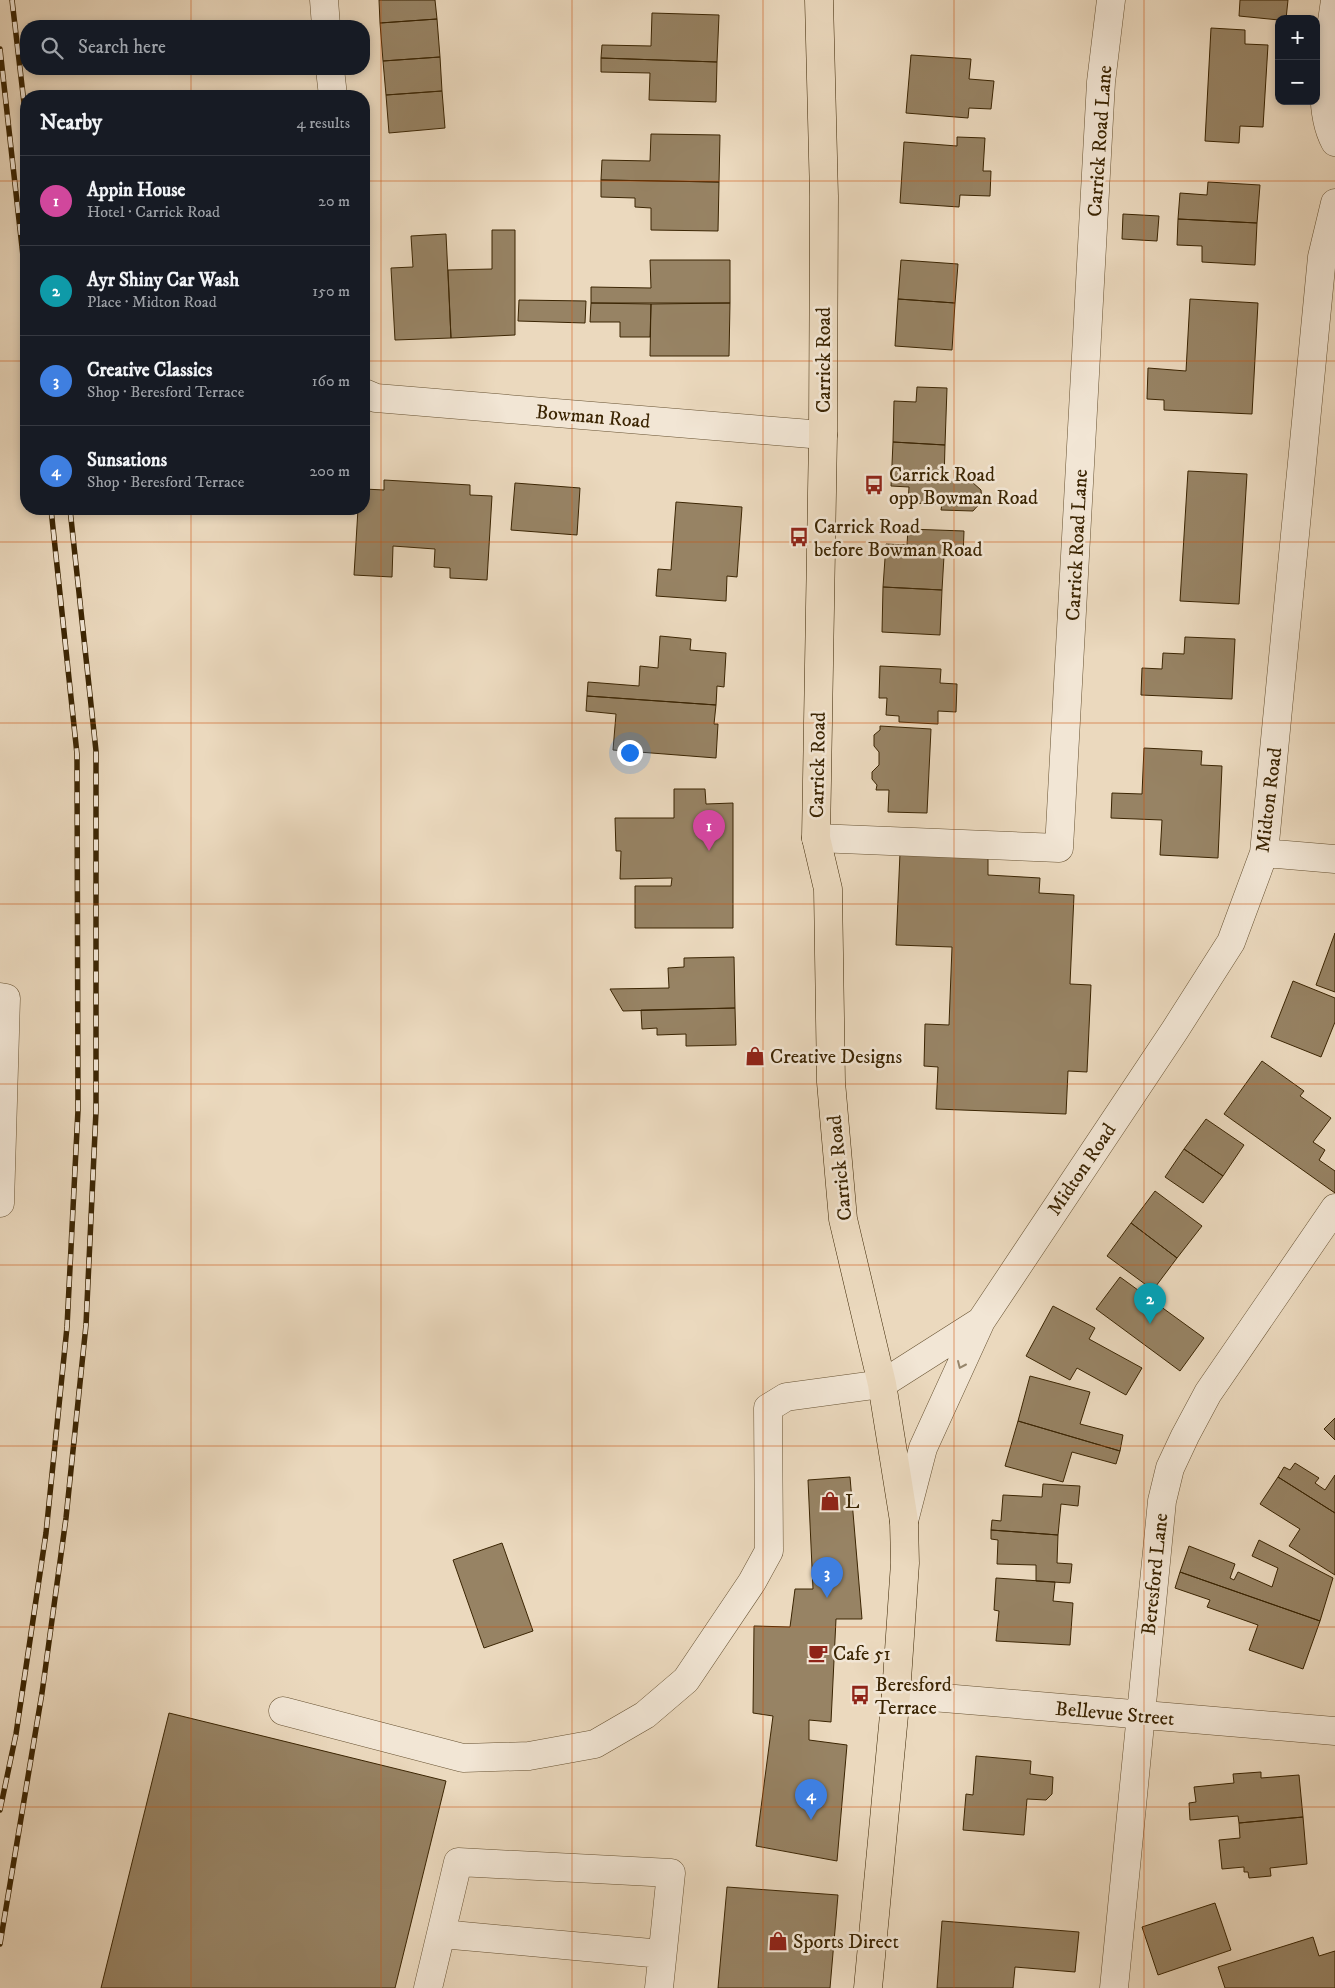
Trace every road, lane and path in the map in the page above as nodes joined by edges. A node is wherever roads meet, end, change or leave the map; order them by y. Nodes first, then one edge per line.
1 (324, 0) edge
2 (819, 0) edge
3 (1111, 0) edge
4 (1335, 0) edge
5 (326, 20) edge
6 (331, 75) edge
7 (332, 90) edge
8 (1335, 142) edge
9 (1335, 203) edge
10 (370, 396) edge
11 (823, 435) junction
12 (816, 838) junction
13 (1264, 853) junction
14 (1335, 859) edge
15 (0, 998) edge
16 (0, 1203) edge
17 (1335, 1208) edge
18 (981, 1321) junction
19 (882, 1384) junction
20 (904, 1521) junction
21 (896, 1694) junction
22 (283, 1711) dead end
23 (1140, 1715) junction
24 (1335, 1731) edge
25 (441, 1934) junction
26 (662, 1954) junction
27 (428, 1988) edge
28 (659, 1988) edge
29 (868, 1988) edge
30 (1114, 1988) edge

1 - 5 street
2 - 11 main road, Carrick Road
3 - 12 street, Carrick Road Lane
4 - 8 street
6 - 7 street
9 - 13 street, Midton Road
10 - 11 street, Bowman Road
11 - 12 main road, Carrick Road
12 - 19 main road, Carrick Road
13 - 14 street
13 - 18 street, Midton Road
15 - 16 street
17 - 23 street, Beresford Lane
18 - 19 street, Midton Road
18 -> 20 street, Midton Road
19 - 20 main road, Carrick Road
19 - 22 street
20 - 21 main road
21 - 23 street, Bellevue Street
21 - 29 main road
23 - 24 street, Bellevue Street
23 - 30 street, Beresford Lane
25 - 26 street
25 - 26 street
25 - 27 street
26 - 28 street

